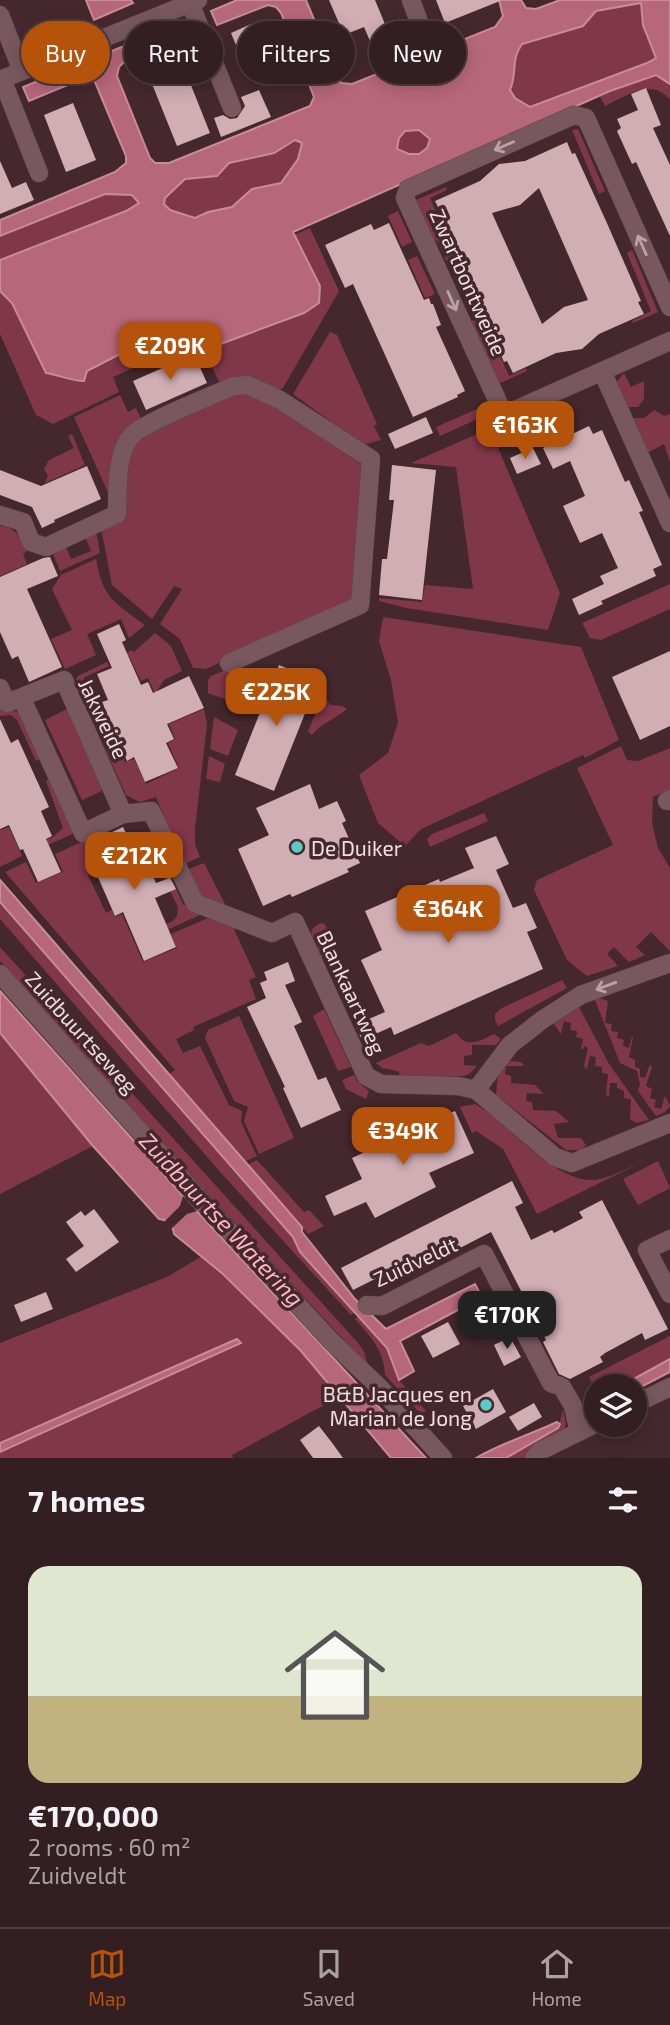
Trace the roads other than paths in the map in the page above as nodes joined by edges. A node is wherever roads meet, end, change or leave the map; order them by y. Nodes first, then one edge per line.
1 (411, 0) edge
2 (194, 1) edge
3 (0, 15) edge
4 (419, 21) edge
5 (110, 35) edge
6 (21, 68) edge
7 (21, 71) edge
8 (1, 80) edge
9 (232, 108) dead end
10 (39, 173) dead end
11 (670, 307) edge
12 (670, 341) edge
13 (602, 371) junction
14 (0, 515) edge
15 (670, 523) edge
16 (229, 663) dead end
17 (0, 688) edge
18 (22, 699) junction
19 (123, 814) junction
20 (670, 962) edge
21 (0, 974) edge
22 (476, 1090) junction
23 (670, 1123) edge
24 (670, 1239) edge
25 (670, 1294) edge
26 (367, 1305) dead end
27 (670, 1387) edge
28 (647, 1398) edge
29 (584, 1430) edge
30 (579, 1432) junction
31 (443, 1458) edge
32 (534, 1458) edge

1 - 4 street
2 - 5 street
2 - 9 street
3 - 6 street
7 - 8 street
8 - 10 street
11 -> 13 street, Zwartbontweide
12 - 13 street
13 - 15 street
14 - 16 street
17 - 18 street
18 - 19 street
18 - 19 street, Jakweide
19 - 22 street, Blankaartweg
20 -> 22 street
21 - 31 street, Zuidbuurtseweg
22 - 23 street
24 - 25 street
26 - 30 street, Zuidveldt
27 - 28 street
29 - 30 street
30 - 32 street

